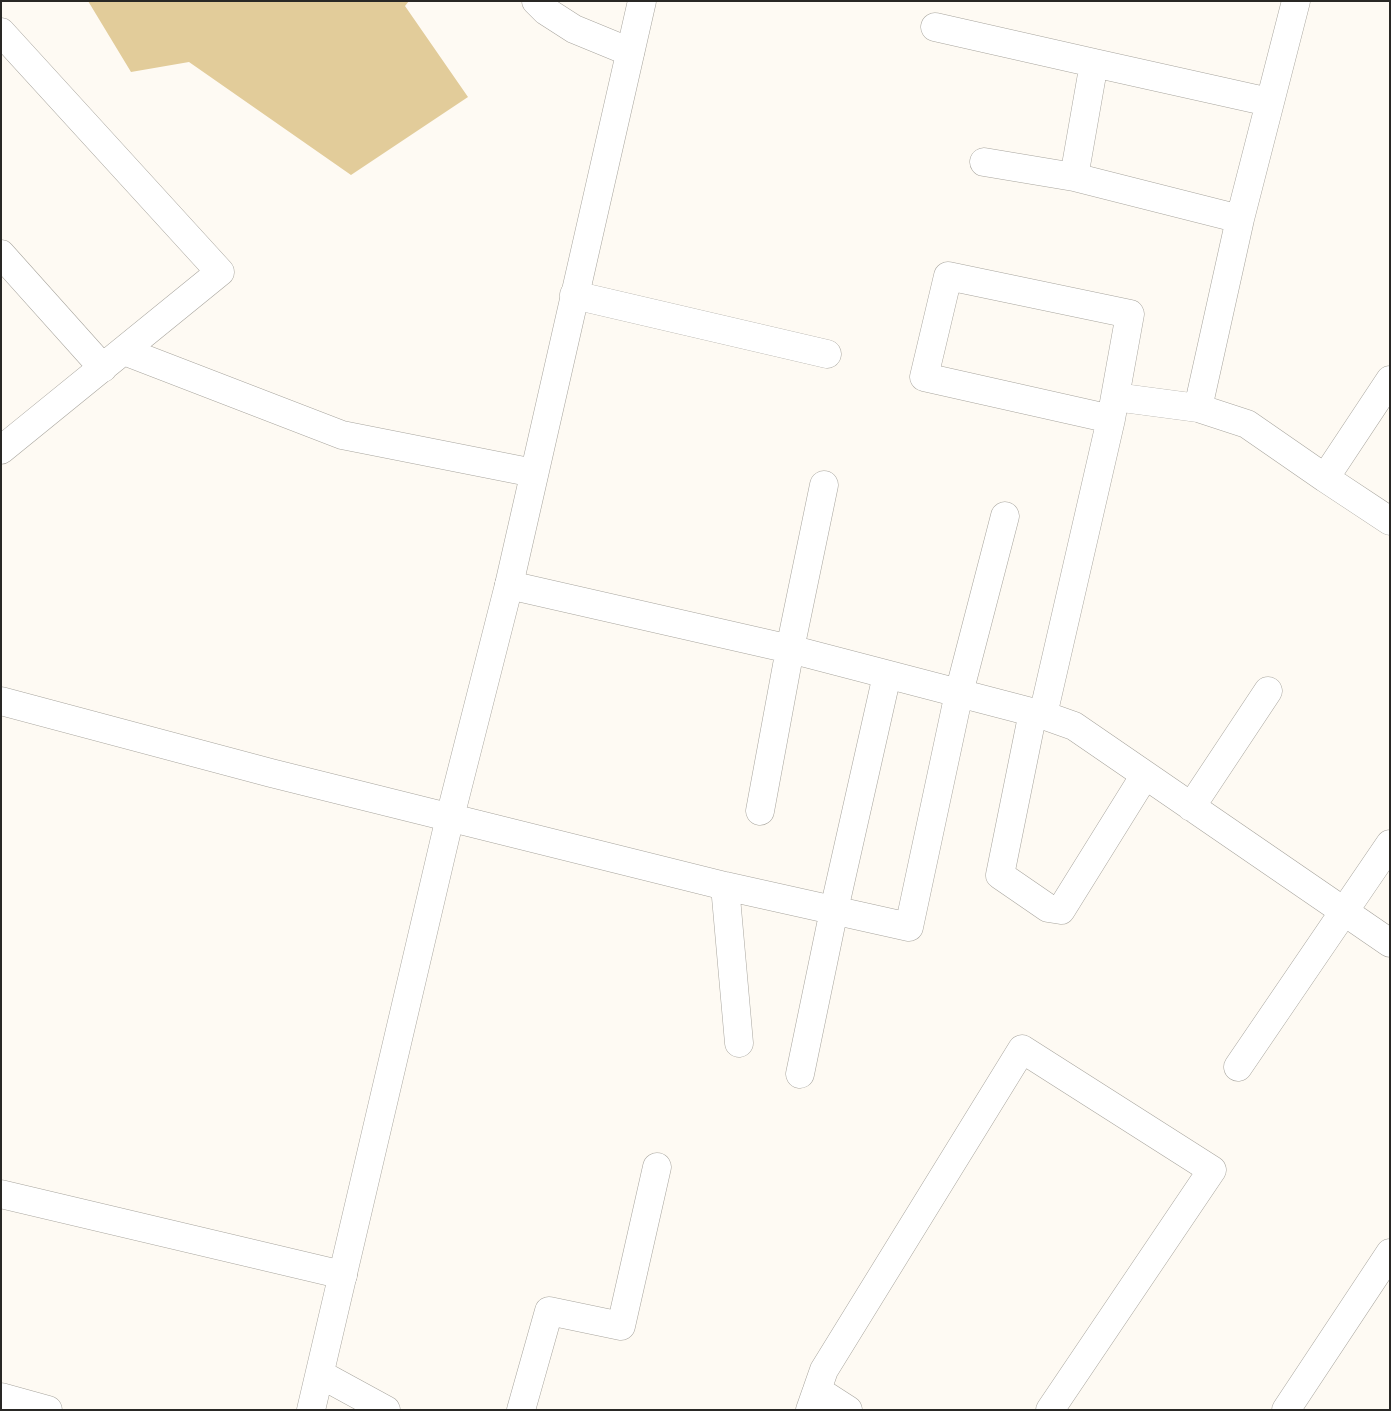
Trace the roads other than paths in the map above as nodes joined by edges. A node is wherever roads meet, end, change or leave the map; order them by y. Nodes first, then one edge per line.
1 (536, 1) edge
2 (642, 1) edge
3 (1296, 1) edge
4 (935, 27) dead end
5 (1, 32) edge
6 (630, 52) junction
7 (1094, 64) junction
8 (1269, 102) junction
9 (984, 162) dead end
10 (1074, 177) junction
11 (1240, 220) junction
12 (1, 254) edge
13 (574, 295) junction
14 (827, 354) dead end
15 (114, 359) junction
16 (1390, 380) edge
17 (1113, 408) junction
18 (1198, 408) junction
19 (1, 450) edge
20 (534, 473) junction
21 (1326, 478) junction
22 (824, 484) dead end
23 (1005, 516) dead end
24 (1390, 521) edge
25 (508, 584) junction
26 (790, 649) junction
27 (887, 675) junction
28 (1268, 691) dead end
29 (959, 693) junction
30 (1, 701) edge
31 (1038, 714) junction
32 (1145, 775) junction
33 (1191, 807) junction
34 (760, 811) dead end
35 (450, 817) junction
36 (1390, 844) edge
37 (725, 886) junction
38 (834, 910) junction
39 (1343, 912) junction
40 (1390, 943) edge
41 (739, 1043) dead end
42 (1238, 1067) dead end
43 (800, 1074) dead end
44 (657, 1167) dead end
45 (1, 1194) edge
46 (1390, 1253) edge
47 (343, 1276) junction
48 (320, 1374) junction
49 (1, 1397) edge
50 (813, 1400) edge
51 (48, 1410) edge
52 (311, 1410) edge
53 (386, 1410) edge
54 (521, 1410) edge
55 (848, 1410) edge
56 (1050, 1410) edge
57 (1286, 1410) edge

1 - 6 street
2 - 6 street
3 - 8 street
4 - 7 street
5 - 15 street
6 - 13 street
7 - 8 street
7 - 10 street
8 - 11 street
9 - 10 street
10 - 11 street
11 - 18 street
12 - 15 street
13 - 14 street
13 - 20 street
15 - 19 street
15 - 20 street
16 - 21 street
17 - 17 street
17 - 18 street
17 - 31 street
18 - 21 street
20 - 25 street
21 - 24 street
22 - 26 street
23 - 29 street
25 - 26 street
25 - 35 street
26 - 27 street
26 - 34 street
27 - 29 street
27 - 38 street
28 - 33 street
29 - 31 street
29 - 38 street
30 - 35 street
31 - 32 street
31 - 32 street
32 - 33 street
33 - 39 street
35 - 37 street
35 - 47 street
36 - 39 street
37 - 38 street
37 - 41 street
38 - 43 street
39 - 40 street
39 - 42 street
44 - 54 street
45 - 47 street
46 - 57 street
47 - 48 street
48 - 52 street
48 - 53 street
49 - 51 street
50 - 55 street
50 - 56 street

